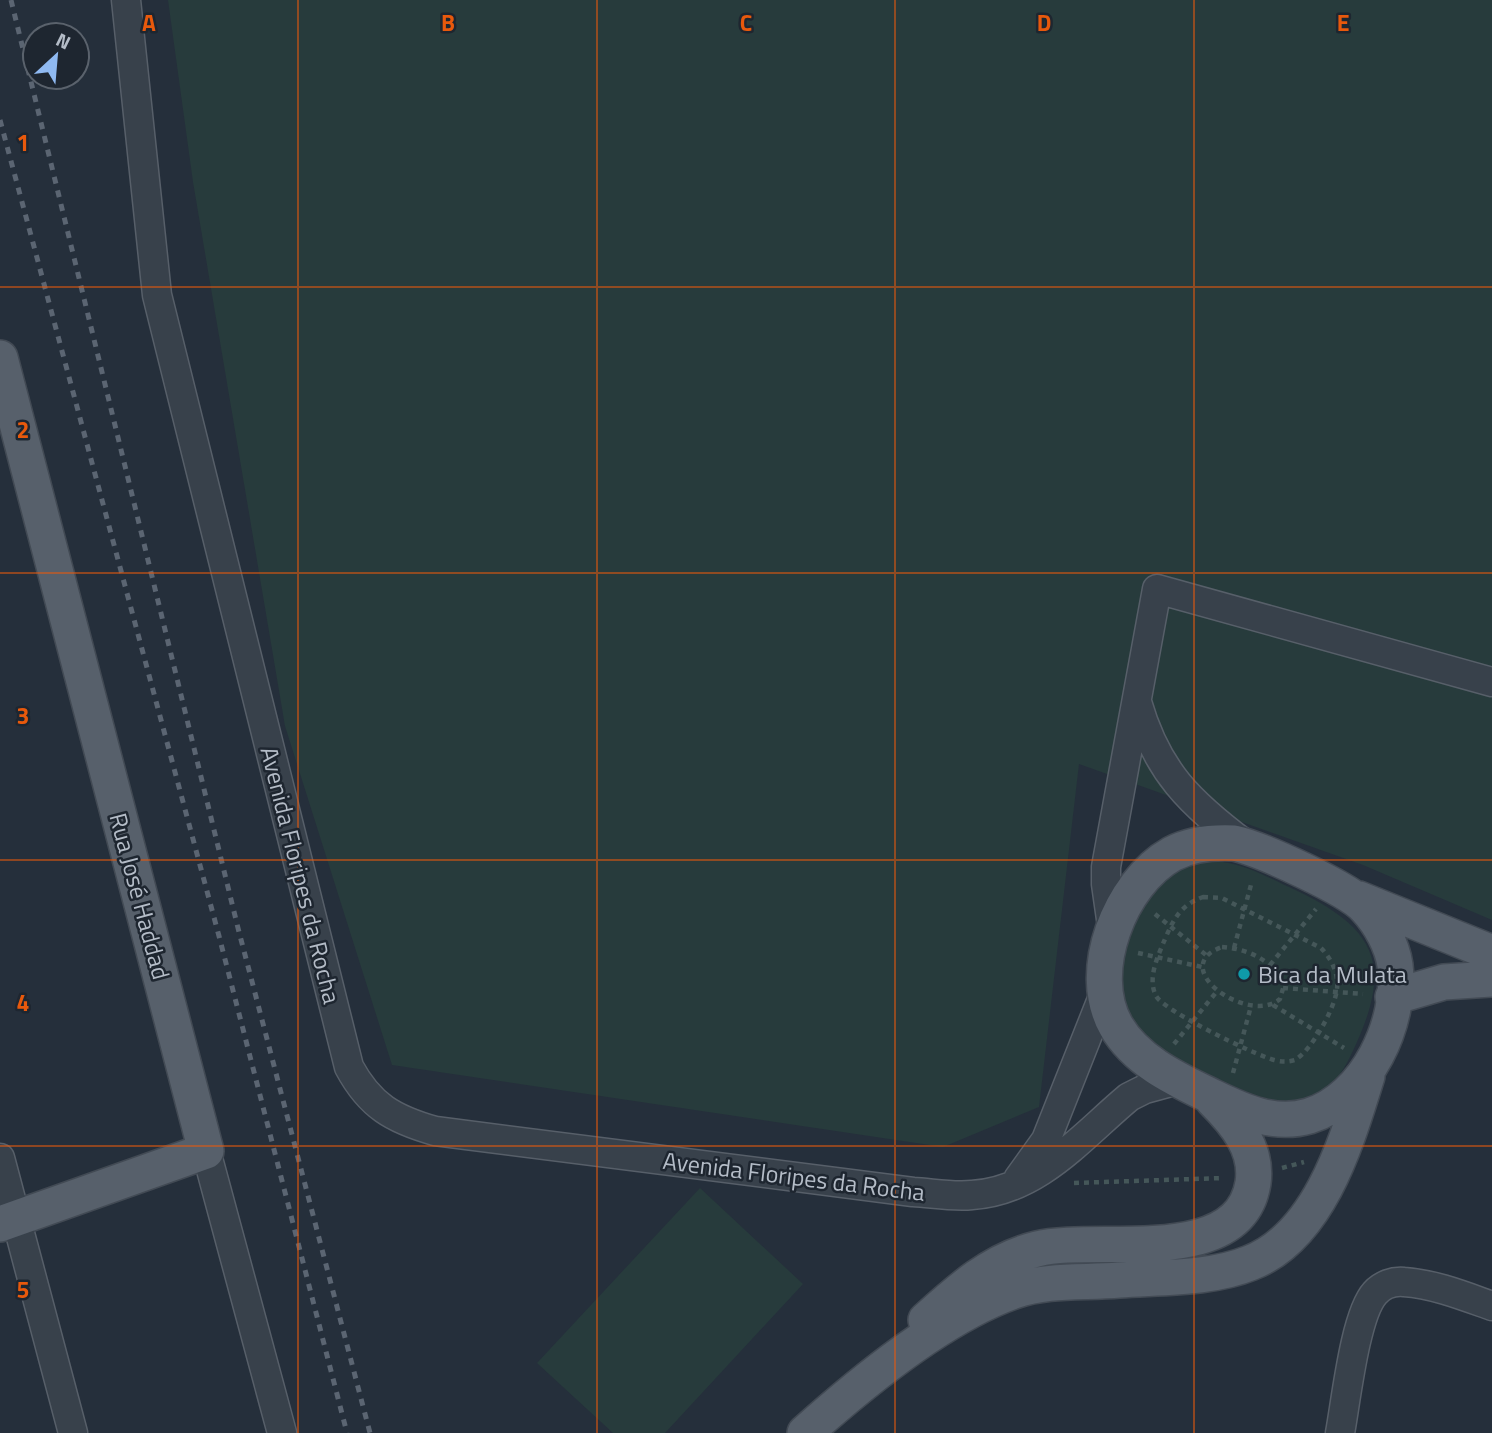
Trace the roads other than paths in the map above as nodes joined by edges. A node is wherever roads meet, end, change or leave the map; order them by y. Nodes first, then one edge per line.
1 (126, 0) edge
2 (0, 358) edge
3 (1492, 682) edge
4 (1136, 700) junction
5 (1252, 848) junction
6 (1344, 893) junction
7 (1111, 940) junction
8 (1492, 953) edge
9 (1492, 979) edge
10 (1106, 989) junction
11 (1393, 997) junction
12 (1371, 1065) junction
13 (1191, 1086) junction
14 (206, 1151) junction
15 (0, 1158) edge
16 (1013, 1185) junction
17 (8, 1221) edge
18 (1492, 1306) edge
19 (876, 1373) junction
20 (73, 1433) edge
21 (282, 1433) edge
22 (805, 1433) edge
23 (1340, 1433) edge

1 - 16 street, Avenida Floripes da Rocha
2 - 14 main road, Rua José Haddad
3 - 4 street
4 - 5 street
4 - 7 street
5 - 6 main road
5 - 7 main road
6 - 8 main road
6 - 11 main road
7 - 10 main road
9 - 11 main road
10 - 13 main road
10 - 16 street
11 - 12 main road
12 - 13 main road
12 - 19 main road
13 - 16 street, Avenida Floripes da Rocha
13 - 19 main road
14 - 17 main road
14 - 21 street, Rua José Haddad
15 - 17 street
17 - 20 street
18 - 23 street
19 - 22 main road

